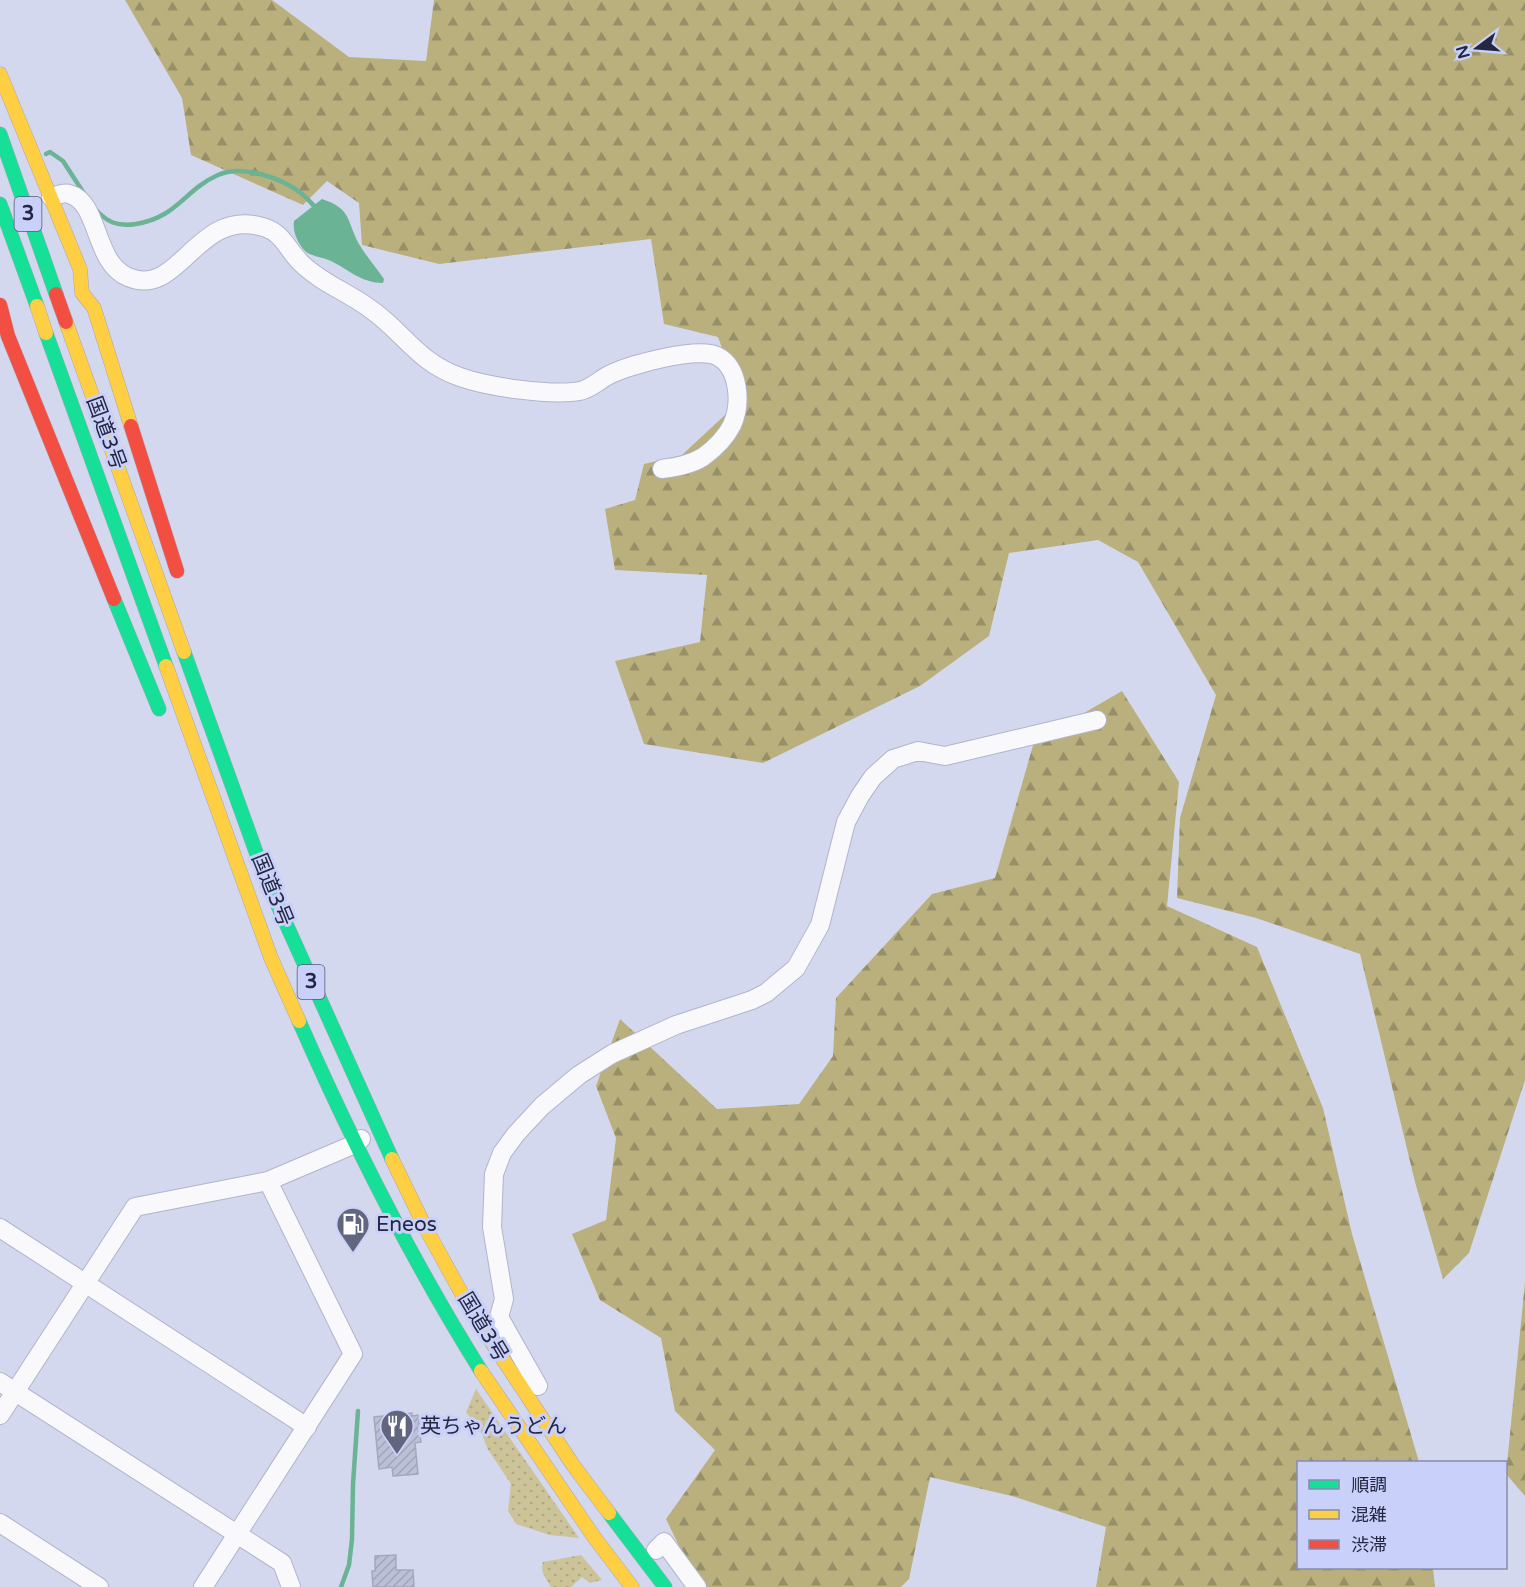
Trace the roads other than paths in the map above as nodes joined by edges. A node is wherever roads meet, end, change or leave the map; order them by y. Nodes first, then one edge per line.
1 (0, 74) edge
2 (0, 134) edge
3 (51, 197) junction
4 (0, 204) edge
5 (82, 292) junction
6 (0, 305) edge
7 (17, 330) junction
8 (662, 469) dead end
9 (180, 579) dead end
10 (162, 717) dead end
11 (1097, 720) dead end
12 (236, 758) dead end
13 (211, 830) dead end
14 (265, 877) junction
15 (246, 887) junction
16 (375, 1126) junction
17 (355, 1144) junction
18 (268, 1181) junction
19 (0, 1228) edge
20 (84, 1283) junction
21 (8, 1387) edge
22 (0, 1415) edge
23 (307, 1427) junction
24 (612, 1519) junction
25 (0, 1523) edge
26 (238, 1535) junction
27 (656, 1550) dead end
28 (99, 1587) edge
29 (203, 1587) edge
30 (291, 1587) edge
31 (632, 1587) edge
32 (665, 1587) edge
33 (697, 1587) edge

1 - 3 highway
2 - 14 highway, 国道3号 / 3, bridge
3 - 5 highway
3 - 8 street
4 - 15 highway, 国道3号 / 3, bridge
5 - 7 highway
5 - 9 highway
6 - 7 highway
7 - 10 highway
11 - 24 street
12 - 14 highway
13 - 15 highway
14 - 16 highway, 国道3号 / 3
15 - 17 highway, 国道3号 / 3
16 - 17 street
16 - 24 highway, 国道3号 / 3
17 - 18 street
17 - 31 highway, 国道3号 / 3
18 - 20 street
18 - 23 street
19 - 20 street
20 - 21 street
20 - 23 street
21 - 22 street
21 - 26 street
23 - 26 street
24 - 32 highway, 国道3号 / 3
25 - 28 street
26 - 29 street
26 - 30 street
27 - 33 street

